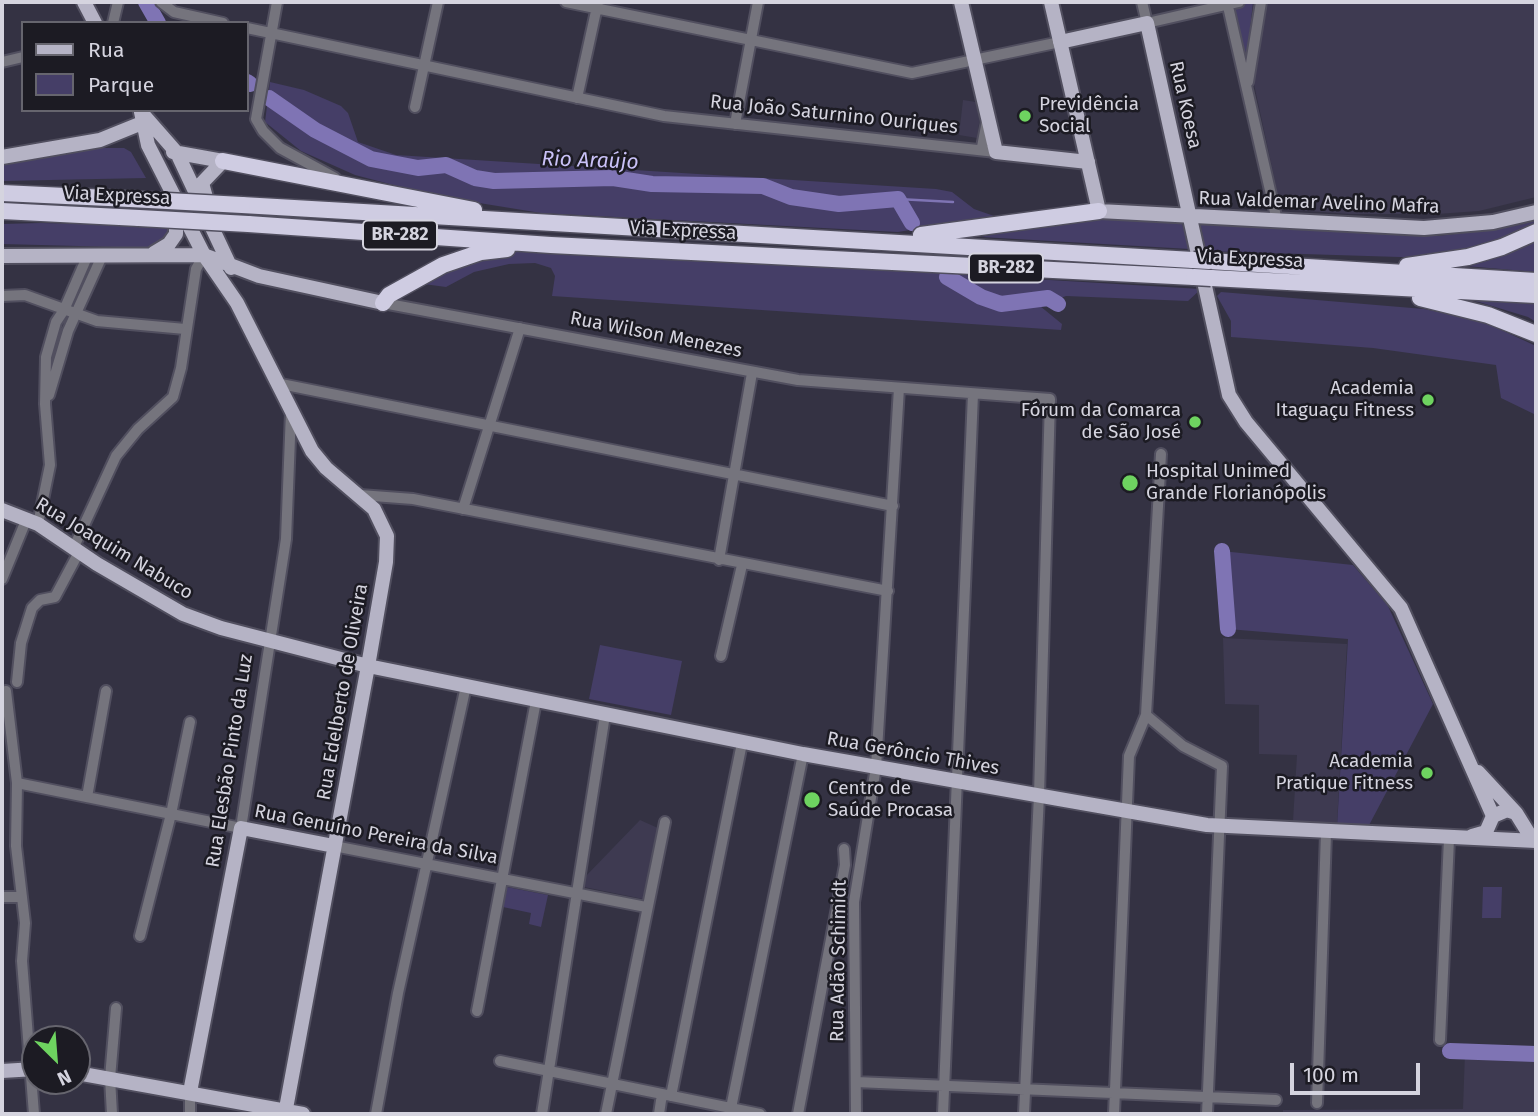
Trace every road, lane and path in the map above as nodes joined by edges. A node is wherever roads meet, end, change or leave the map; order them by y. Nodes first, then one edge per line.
1 (84, 2) edge
2 (118, 2) edge
3 (161, 2) edge
4 (278, 2) edge
5 (438, 2) edge
6 (566, 2) edge
7 (758, 2) edge
8 (961, 2) edge
9 (1051, 2) edge
10 (1142, 2) edge
11 (1261, 2) edge
12 (1231, 3) edge
13 (598, 5) edge
14 (94, 21) edge
15 (113, 21) edge
16 (214, 21) edge
17 (1146, 23) junction
18 (248, 28) edge
19 (271, 33) junction
20 (749, 41) junction
21 (1060, 42) junction
22 (21, 57) edge
23 (975, 61) junction
24 (2, 62) edge
25 (424, 65) junction
26 (1247, 90) junction
27 (578, 98) junction
28 (415, 107) dead end
29 (141, 115) edge
30 (735, 124) junction
31 (100, 140) junction
32 (142, 143) junction
33 (989, 149) junction
34 (177, 153) junction
35 (2, 157) edge
36 (223, 161) junction
37 (1088, 162) junction
38 (164, 176) junction
39 (350, 184) junction
40 (2, 193) edge
41 (2, 211) edge
42 (1099, 211) junction
43 (1535, 213) edge
44 (1190, 216) junction
45 (525, 221) junction
46 (1277, 221) junction
47 (1536, 232) edge
48 (877, 240) junction
49 (219, 241) junction
50 (551, 245) junction
51 (152, 254) junction
52 (2, 256) edge
53 (103, 256) junction
54 (204, 256) junction
55 (87, 257) junction
56 (1202, 269) junction
57 (232, 273) junction
58 (259, 276) junction
59 (1361, 279) junction
60 (1536, 281) edge
61 (1536, 295) edge
62 (2, 296) edge
63 (237, 303) junction
64 (383, 303) junction
65 (64, 310) junction
66 (76, 316) junction
67 (520, 328) junction
68 (185, 329) junction
69 (1536, 334) edge
70 (752, 373) junction
71 (276, 383) junction
72 (899, 388) junction
73 (973, 394) junction
74 (45, 404) junction
75 (291, 412) junction
76 (490, 426) junction
77 (1161, 454) dead end
78 (734, 474) junction
79 (360, 495) junction
80 (893, 506) junction
81 (2, 509) edge
82 (463, 509) junction
83 (33, 521) junction
84 (76, 550) junction
85 (719, 560) junction
86 (741, 565) junction
87 (2, 579) edge
88 (888, 591) junction
89 (269, 641) junction
90 (721, 656) dead end
91 (368, 666) junction
92 (17, 682) dead end
93 (466, 686) junction
94 (6, 691) dead end
95 (106, 691) dead end
96 (536, 701) junction
97 (605, 715) junction
98 (1146, 715) junction
99 (190, 722) dead end
100 (742, 743) junction
101 (803, 754) junction
102 (1472, 766) junction
103 (876, 767) junction
104 (959, 781) junction
105 (17, 783) junction
106 (1039, 796) junction
107 (87, 797) junction
108 (1125, 811) junction
109 (172, 814) junction
110 (1518, 817) junction
111 (1491, 821) junction
112 (665, 822) dead end
113 (1218, 827) junction
114 (241, 828) junction
115 (1326, 833) junction
116 (1453, 839) junction
117 (1536, 839) edge
118 (1506, 841) junction
119 (334, 846) junction
120 (844, 849) dead end
121 (426, 864) junction
122 (502, 879) junction
123 (577, 894) junction
124 (2, 897) edge
125 (20, 897) junction
126 (838, 901) junction
127 (854, 902) junction
128 (646, 907) junction
129 (140, 936) dead end
130 (116, 1008) dead end
131 (477, 1011) dead end
132 (29, 1025) edge
133 (1440, 1040) dead end
134 (500, 1061) dead end
135 (21, 1070) edge
136 (2, 1071) edge
137 (549, 1071) junction
138 (91, 1075) edge
139 (110, 1078) junction
140 (856, 1082) junction
141 (611, 1084) junction
142 (944, 1086) junction
143 (1025, 1089) junction
144 (190, 1093) junction
145 (1114, 1093) junction
146 (34, 1095) edge
147 (667, 1095) junction
148 (1207, 1097) junction
149 (1276, 1100) dead end
150 (1317, 1103) dead end
151 (731, 1108) junction
152 (285, 1112) edge
153 (34, 1114) edge
154 (112, 1114) edge
155 (190, 1114) edge
156 (303, 1114) edge
157 (376, 1114) edge
158 (542, 1114) edge
159 (606, 1114) edge
160 (659, 1114) edge
161 (760, 1114) edge
162 (798, 1114) edge
163 (856, 1114) edge
164 (943, 1114) edge
165 (1024, 1114) edge
166 (1114, 1114) edge
167 (1207, 1114) edge

1 - 14 main road
2 - 15 street
3 - 16 street
4 - 19 street
5 - 25 street
6 - 13 street
7 - 20 street
8 - 23 main road
9 - 21 main road
10 - 17 street, Rua Koesa
11 - 26 street
12 - 17 street
12 - 26 street
13 - 20 street
13 - 27 street
17 - 21 main road
17 - 44 main road, Rua Koesa
18 - 19 street, Rua João Saturnino Ouriques
19 - 25 street, Rua João Saturnino Ouriques
19 - 39 street
20 - 23 street
20 - 30 street
21 - 23 street
21 - 37 main road
22 - 24 street
23 - 33 main road
25 - 27 street, Rua João Saturnino Ouriques
25 - 28 street
26 - 46 street
27 - 30 street, Rua João Saturnino Ouriques
29 - 31 main road
29 - 32 main road
29 - 34 main road
30 - 33 street, Rua João Saturnino Ouriques
31 - 32 main road
31 - 35 main road
32 - 34 main road
32 - 38 main road
32 - 51 main road
33 - 37 main road, Rua João Saturnino Ouriques
34 - 36 main road
34 - 38 main road
34 - 49 main road
36 - 39 highway
36 - 58 main road
37 - 42 main road
38 - 54 main road
39 - 45 highway
40 - 45 highway, Via Expressa / BR-282, bridge
41 - 50 highway, Via Expressa / BR-282, bridge
42 - 44 main road, Rua Valdemar Avelino Mafra
42 - 48 highway
43 - 46 main road, Rua Valdemar Avelino Mafra
44 - 46 main road, Rua Valdemar Avelino Mafra
44 - 102 main road, Rua Koesa
45 - 48 highway, Via Expressa / BR-282
47 - 59 highway
48 - 56 highway, Via Expressa / BR-282
49 - 54 main road
49 - 57 main road
50 - 56 highway, Via Expressa / BR-282
50 - 64 highway
51 - 53 main road, Rua Wilson Menezes
51 - 54 main road, Rua Wilson Menezes
52 - 55 main road, Rua Wilson Menezes
53 - 55 main road, Rua Wilson Menezes
53 - 66 street
54 - 57 main road, Rua Wilson Menezes
54 - 63 main road
54 - 68 street
55 - 65 street
56 - 59 highway, Via Expressa / BR-282
57 - 58 main road, Rua Wilson Menezes
57 - 63 main road
58 - 64 main road, Rua Wilson Menezes
59 - 60 highway
59 - 61 highway
59 - 69 highway
62 - 65 street
63 - 71 main road, Rua Edelberto de Oliveira
64 - 67 street, Rua Wilson Menezes
65 - 66 street
65 - 74 street
66 - 68 street
66 - 74 street
67 - 70 street, Rua Wilson Menezes
67 - 76 street
68 - 84 street
70 - 72 street, Rua Wilson Menezes
70 - 78 street
71 - 75 main road, Rua Edelberto de Oliveira
71 - 76 street
72 - 73 street, Rua Wilson Menezes
72 - 80 street, Rua Adão Schimidt
73 - 104 street
73 - 106 street, Rua Wilson Menezes
74 - 83 street
75 - 79 main road, Rua Edelberto de Oliveira
75 - 89 street, Rua Elesbão Pinto da Luz
76 - 78 street
76 - 82 street
77 - 98 street
78 - 80 street
78 - 85 street
79 - 82 street
79 - 91 main road, Rua Edelberto de Oliveira
80 - 88 street, Rua Adão Schimidt
81 - 83 main road, Rua Joaquim Nabuco
82 - 85 street
83 - 84 main road, Rua Joaquim Nabuco
83 - 87 street
84 - 89 main road, Rua Joaquim Nabuco
84 - 92 street
85 - 86 street
86 - 88 street
86 - 90 street
88 - 103 street, Rua Adão Schimidt
89 - 91 main road, Rua Joaquim Nabuco
89 - 114 street, Rua Elesbão Pinto da Luz
91 - 93 main road, Rua Gerôncio Thives
91 - 119 main road, Rua Edelberto de Oliveira
93 - 96 main road, Rua Gerôncio Thives
93 - 121 street
94 - 105 street
95 - 107 street
96 - 97 main road, Rua Gerôncio Thives
96 - 122 street
97 - 100 main road, Rua Gerôncio Thives
97 - 123 street
98 - 108 street
98 - 113 street
99 - 109 street
100 - 101 main road, Rua Gerôncio Thives
100 - 147 street
101 - 103 main road, Rua Gerôncio Thives
101 - 151 street
102 - 110 main road
102 - 111 main road, Rua Koesa
103 - 104 main road, Rua Gerôncio Thives
103 - 127 street, Rua Adão Schimidt
104 - 106 main road, Rua Gerôncio Thives
104 - 142 street
105 - 107 street, Rua Genuíno Pereira da Silva
105 - 125 street
106 - 108 main road, Rua Gerôncio Thives
106 - 143 street
107 - 109 street, Rua Genuíno Pereira da Silva
108 - 113 main road, Rua Gerôncio Thives
108 - 145 street
109 - 114 street, Rua Genuíno Pereira da Silva
109 - 129 street
110 - 111 main road
110 - 117 main road
110 - 118 main road
111 - 116 main road
111 - 118 main road
112 - 128 street
113 - 115 main road, Rua Gerôncio Thives
113 - 148 street
114 - 119 main road, Rua Genuíno Pereira da Silva
114 - 144 main road, Rua Elesbão Pinto da Luz
115 - 116 main road, Rua Gerôncio Thives
115 - 150 street
116 - 118 main road, Rua Gerôncio Thives
116 - 133 street
117 - 118 main road, Rua Gerôncio Thives
119 - 121 street, Rua Genuíno Pereira da Silva
119 - 152 main road, Rua Edelberto de Oliveira
120 - 126 street
121 - 122 street, Rua Genuíno Pereira da Silva
121 - 157 street
122 - 123 street, Rua Genuíno Pereira da Silva
122 - 131 street
123 - 128 street, Rua Genuíno Pereira da Silva
123 - 137 street
124 - 125 street
125 - 132 street
126 - 127 street
126 - 162 street
127 - 140 street, Rua Adão Schimidt
128 - 141 street
130 - 139 street
134 - 137 street
135 - 136 main road
137 - 141 street
137 - 158 street
138 - 139 main road
139 - 144 main road
139 - 154 street
140 - 142 street
140 - 163 street, Rua Adão Schimidt
141 - 147 street
141 - 159 street
142 - 143 street
142 - 164 street
143 - 145 street
143 - 165 street
144 - 152 main road
144 - 155 street, Rua Elesbão Pinto da Luz
145 - 148 street
145 - 166 street
146 - 153 street
147 - 151 street
147 - 160 street
148 - 149 street
148 - 167 street
151 - 161 street
152 - 156 main road

